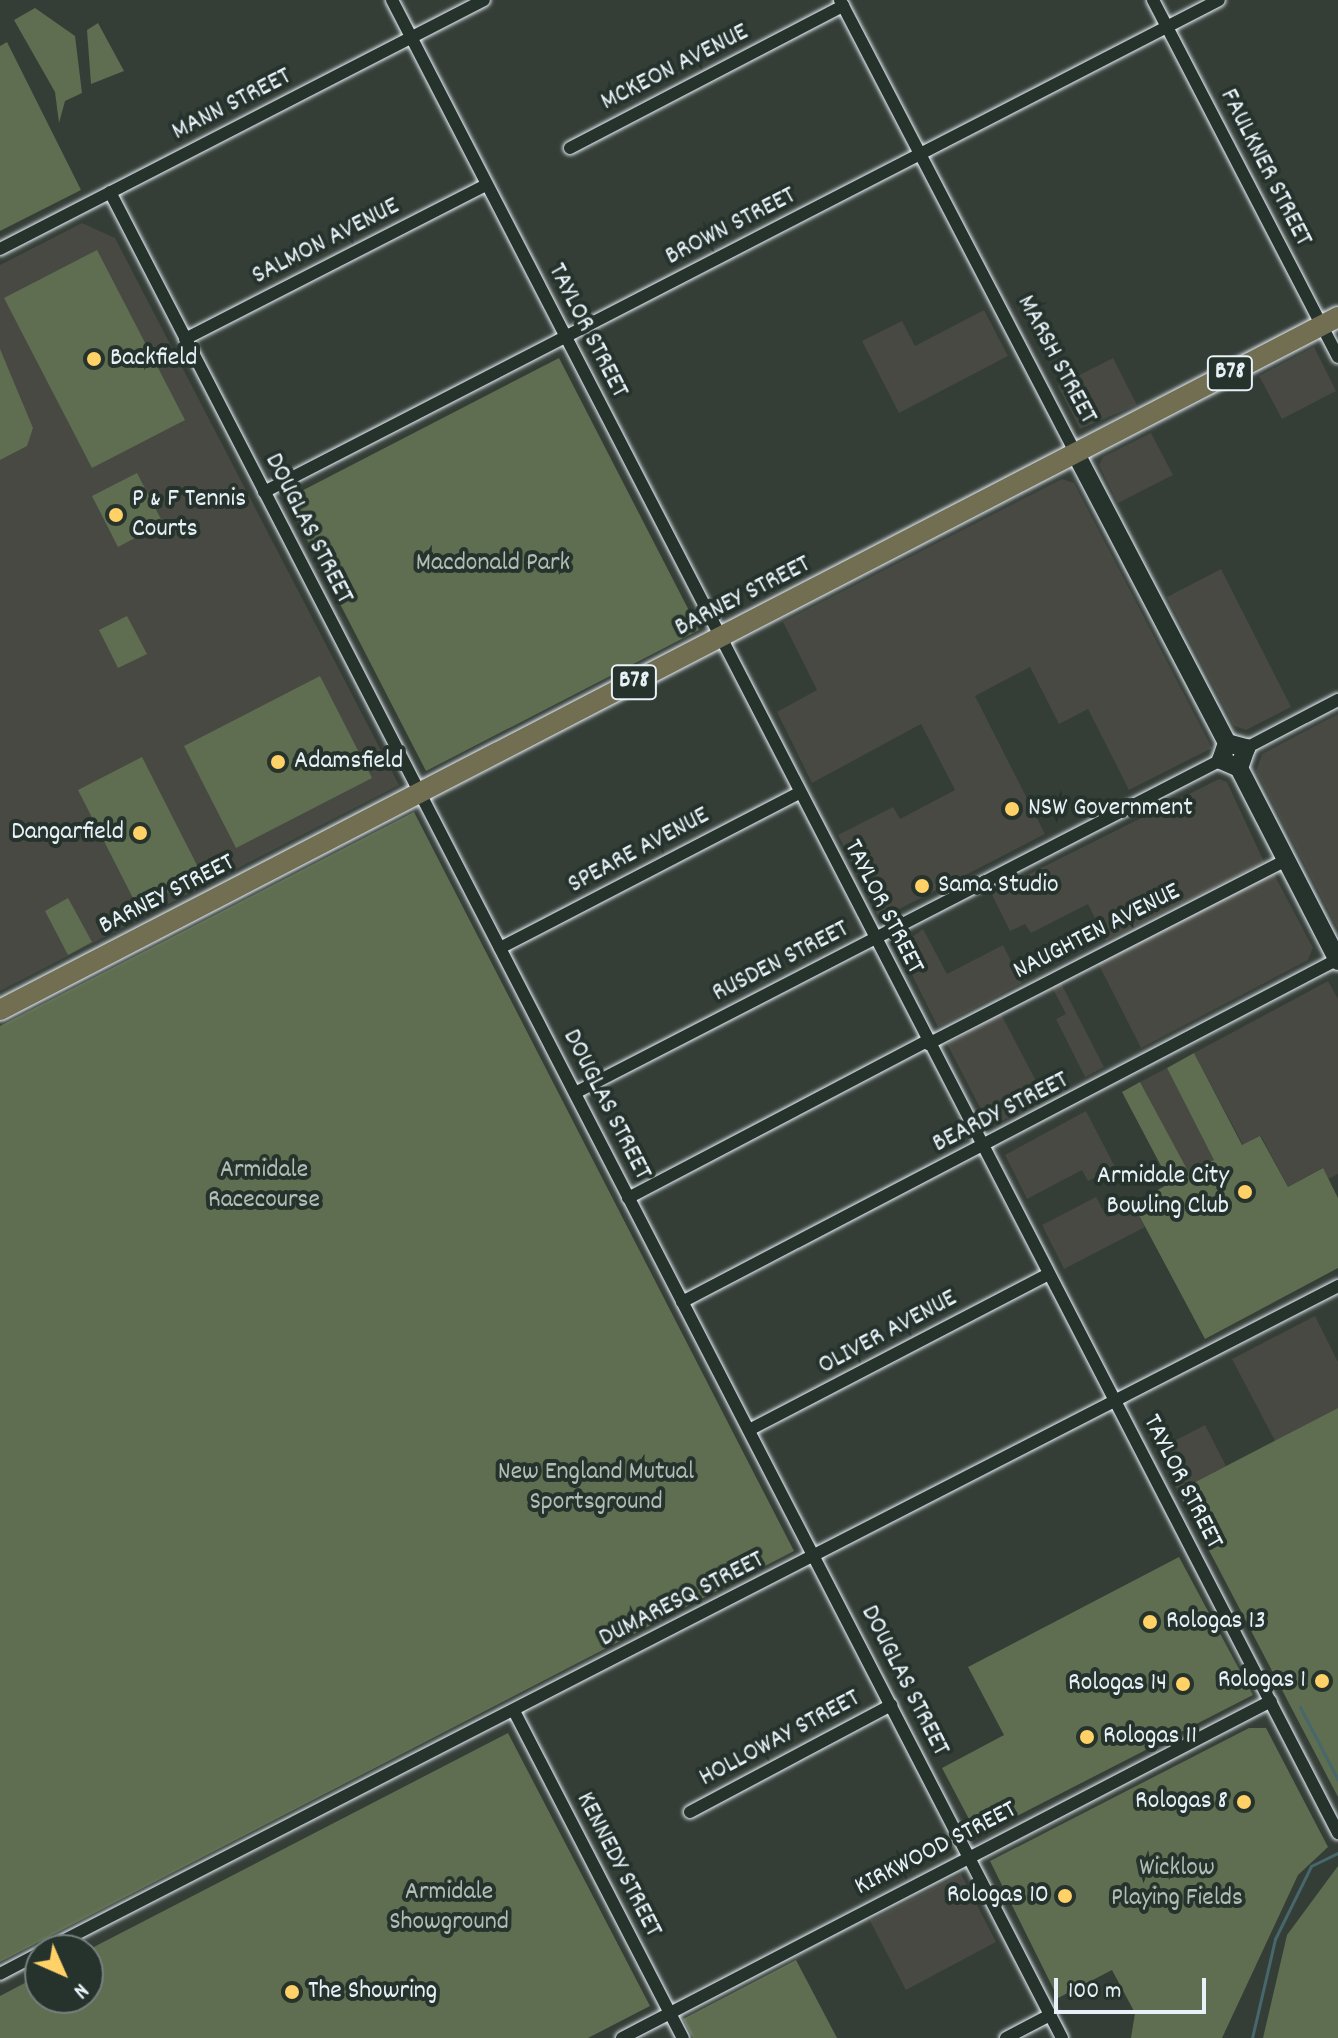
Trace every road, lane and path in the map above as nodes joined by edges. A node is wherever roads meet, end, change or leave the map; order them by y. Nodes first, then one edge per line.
1 (392, 0) edge
2 (484, 0) edge
3 (1153, 0) edge
4 (1219, 0) edge
5 (842, 3) edge
6 (1167, 27) junction
7 (412, 37) junction
8 (570, 148) dead end
9 (920, 154) junction
10 (486, 185) junction
11 (110, 192) junction
12 (0, 249) edge
13 (1330, 321) edge
14 (566, 337) junction
15 (185, 339) junction
16 (1338, 357) edge
17 (1076, 454) junction
18 (264, 492) junction
19 (720, 638) junction
20 (1338, 700) edge
21 (1246, 748) junction
22 (1224, 752) junction
23 (1239, 768) junction
24 (420, 793) junction
25 (799, 793) junction
26 (1286, 860) junction
27 (874, 939) junction
28 (500, 948) junction
29 (1338, 960) edge
30 (0, 1010) edge
31 (927, 1042) junction
32 (575, 1093) junction
33 (983, 1147) junction
34 (628, 1198) junction
35 (1047, 1275) junction
36 (1338, 1286) edge
37 (682, 1302) junction
38 (1115, 1401) junction
39 (749, 1430) junction
40 (816, 1556) junction
41 (1271, 1701) junction
42 (891, 1705) junction
43 (514, 1711) junction
44 (690, 1812) dead end
45 (1338, 1833) edge
46 (970, 1856) junction
47 (76, 1934) edge
48 (24, 1961) edge
49 (0, 1974) edge
50 (670, 2013) junction
51 (1050, 2015) junction
52 (622, 2038) edge
53 (683, 2038) edge
54 (1006, 2038) edge
55 (1062, 2038) edge

1 - 7 street, TAYLOR STREET
2 - 7 street, MANN STREET
3 - 6 street, FAULKNER STREET
4 - 6 street, BROWN STREET
5 - 8 street, MCKEON AVENUE
5 - 9 street, MARSH STREET
6 - 9 street, BROWN STREET
6 - 13 street, FAULKNER STREET
7 - 10 street, TAYLOR STREET
7 - 11 street, MANN STREET
9 - 14 street, BROWN STREET
9 - 17 street, MARSH STREET
10 - 14 street, TAYLOR STREET
10 - 15 street, SALMON AVENUE
11 - 12 street, MANN STREET
11 - 15 street, DOUGLAS STREET
13 - 16 street, FAULKNER STREET
13 - 17 main road, BARNEY STREET / B78
14 - 18 street, BROWN STREET
14 - 19 street, TAYLOR STREET
15 - 18 street, DOUGLAS STREET
17 - 19 main road, BARNEY STREET / B78
17 - 22 main road, MARSH STREET
18 - 24 street, DOUGLAS STREET
19 - 24 main road, BARNEY STREET / B78
19 - 25 street, TAYLOR STREET
20 - 21 street
21 - 22 main road
21 - 23 main road
22 - 23 main road
22 - 27 street, RUSDEN STREET
23 - 26 main road
24 - 28 street, DOUGLAS STREET
24 - 30 main road, BARNEY STREET / B78
25 - 27 street, TAYLOR STREET
25 - 28 street, SPEARE AVENUE
26 - 29 main road
26 - 31 street, NAUGHTEN AVENUE
27 - 31 street, TAYLOR STREET
27 - 32 street, RUSDEN STREET
28 - 32 street, DOUGLAS STREET
29 - 33 street, BEARDY STREET
31 - 33 street, TAYLOR STREET
31 - 34 street, NAUGHTEN AVENUE
32 - 34 street, DOUGLAS STREET
33 - 35 street, TAYLOR STREET
33 - 37 street, BEARDY STREET
34 - 37 street, DOUGLAS STREET
35 - 38 street, TAYLOR STREET
35 - 39 street, OLIVER AVENUE
36 - 38 street, DUMARESQ STREET
37 - 39 street, DOUGLAS STREET
38 - 40 street, DUMARESQ STREET
38 - 41 street, TAYLOR STREET
39 - 40 street, DOUGLAS STREET
40 - 42 street, DOUGLAS STREET
40 - 43 street, DUMARESQ STREET
41 - 45 street, TAYLOR STREET
41 - 46 street, KIRKWOOD STREET
42 - 44 street, HOLLOWAY STREET
42 - 46 street, DOUGLAS STREET
43 - 47 street, DUMARESQ STREET
43 - 50 street, KENNEDY STREET
46 - 50 street, KIRKWOOD STREET
46 - 51 street, DOUGLAS STREET
48 - 49 street
50 - 52 street, KIRKWOOD STREET
50 - 53 street, KENNEDY STREET
51 - 54 street
51 - 55 street, DOUGLAS STREET

